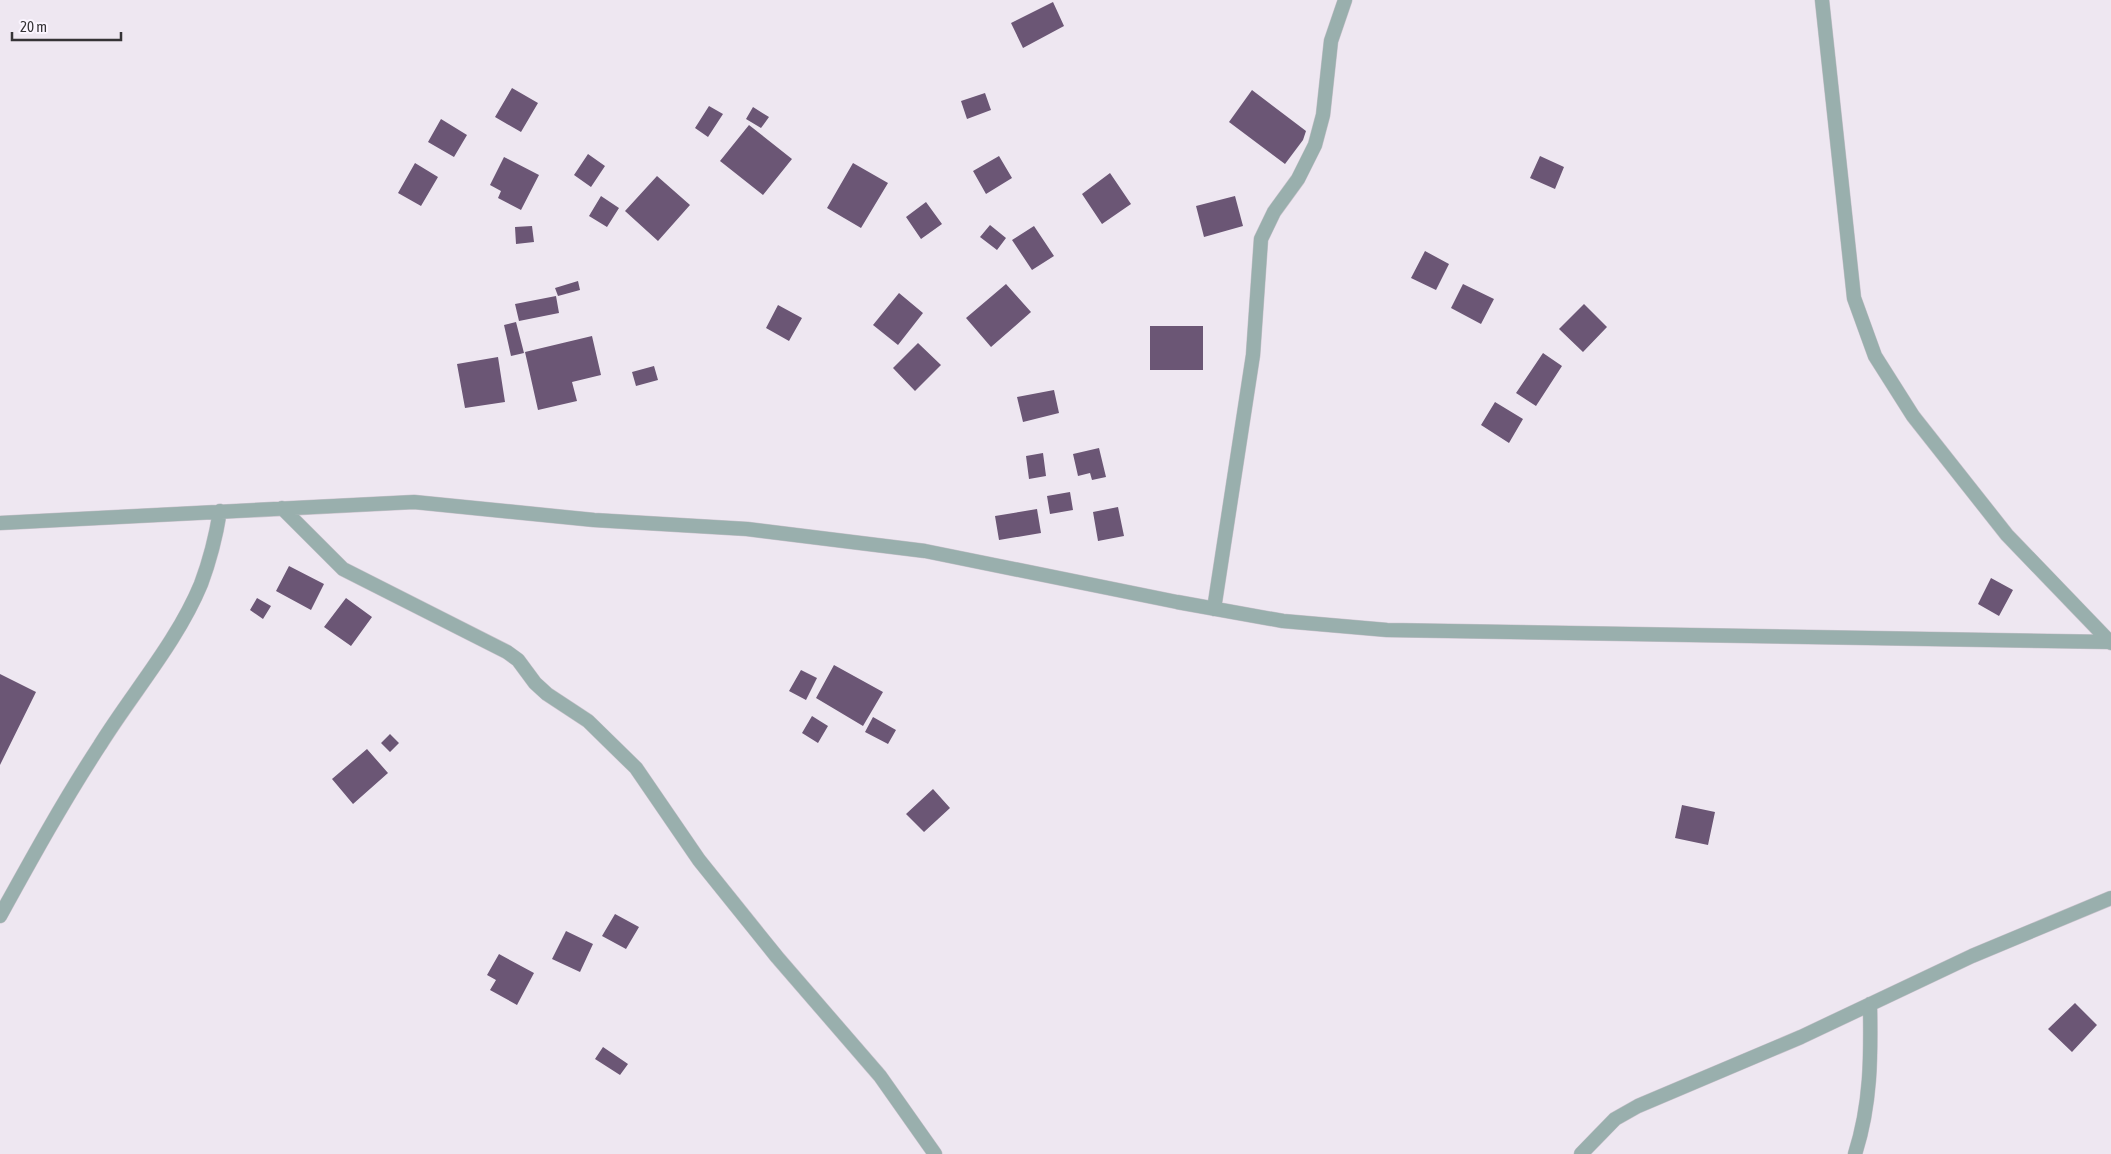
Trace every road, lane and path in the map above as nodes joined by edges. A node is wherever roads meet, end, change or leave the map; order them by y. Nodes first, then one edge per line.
1 (1345, 0) edge
2 (1822, 0) edge
3 (282, 508) junction
4 (220, 511) junction
5 (0, 523) edge
6 (1214, 609) junction
7 (2110, 642) edge
8 (2111, 898) edge
9 (0, 916) edge
10 (1870, 1004) junction
11 (935, 1154) edge
12 (1581, 1154) edge
13 (1855, 1154) edge

1 - 6 street
2 - 7 street
3 - 4 street
3 - 6 street
3 - 11 street
4 - 5 street
4 - 9 street
6 - 7 street
8 - 10 street
10 - 12 street
10 - 13 street

